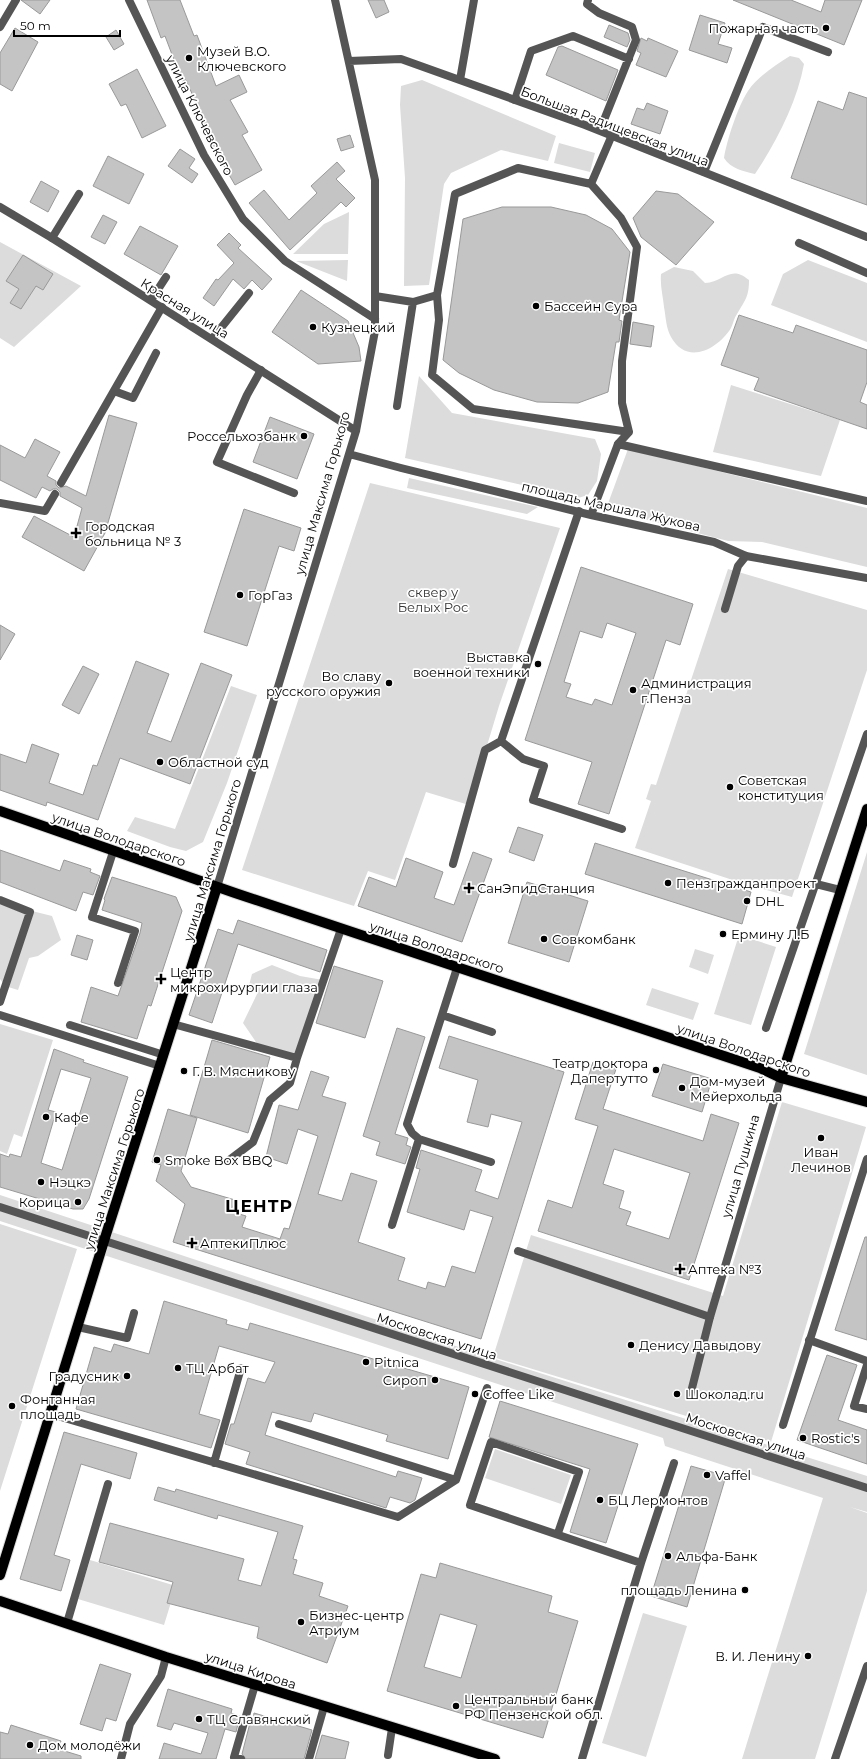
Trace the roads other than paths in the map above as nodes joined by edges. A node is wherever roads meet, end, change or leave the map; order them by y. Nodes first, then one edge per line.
1 (16, 0) edge
2 (129, 0) edge
3 (335, 0) edge
4 (474, 0) edge
5 (588, 0) edge
6 (0, 27) edge
7 (828, 52) dead end
8 (629, 59) junction
9 (349, 62) junction
10 (460, 80) junction
11 (515, 100) junction
12 (600, 130) junction
13 (612, 135) junction
14 (704, 172) junction
15 (591, 184) junction
16 (79, 194) dead end
17 (0, 207) edge
18 (867, 237) edge
19 (52, 238) junction
20 (799, 243) dead end
21 (867, 273) edge
22 (166, 278) dead end
23 (249, 293) dead end
24 (437, 295) junction
25 (375, 296) junction
26 (151, 300) junction
27 (413, 302) junction
28 (162, 307) junction
29 (375, 319) junction
30 (212, 339) junction
31 (156, 354) dead end
32 (262, 370) junction
33 (114, 391) junction
34 (397, 406) dead end
35 (356, 431) junction
36 (629, 432) junction
37 (618, 444) junction
38 (349, 454) junction
39 (61, 483) dead end
40 (294, 493) dead end
41 (55, 494) dead end
42 (867, 501) edge
43 (0, 503) edge
44 (579, 511) junction
45 (591, 515) junction
46 (746, 556) junction
47 (867, 578) edge
48 (725, 609) dead end
49 (867, 734) edge
50 (502, 741) junction
51 (867, 809) edge
52 (0, 811) edge
53 (622, 829) dead end
54 (113, 852) junction
55 (453, 864) dead end
56 (816, 884) junction
57 (218, 887) junction
58 (840, 890) junction
59 (0, 900) edge
60 (340, 929) junction
61 (457, 968) junction
62 (118, 983) dead end
63 (0, 1002) edge
64 (0, 1015) edge
65 (442, 1015) junction
66 (173, 1024) junction
67 (70, 1025) dead end
68 (766, 1028) dead end
69 (492, 1032) dead end
70 (164, 1055) junction
71 (297, 1058) junction
72 (160, 1066) junction
73 (780, 1078) junction
74 (867, 1102) edge
75 (419, 1139) junction
76 (867, 1159) edge
77 (228, 1161) dead end
78 (491, 1162) dead end
79 (0, 1208) edge
80 (392, 1225) dead end
81 (105, 1241) junction
82 (518, 1251) dead end
83 (134, 1313) dead end
84 (710, 1317) junction
85 (78, 1327) junction
86 (809, 1340) junction
87 (867, 1361) edge
88 (867, 1365) edge
89 (241, 1368) dead end
90 (487, 1388) dead end
91 (690, 1396) dead end
92 (867, 1409) edge
93 (51, 1414) junction
94 (279, 1424) dead end
95 (783, 1425) dead end
96 (214, 1463) junction
97 (674, 1463) dead end
98 (456, 1480) junction
99 (108, 1484) dead end
100 (867, 1488) edge
101 (558, 1533) junction
102 (641, 1563) junction
103 (0, 1575) edge
104 (0, 1601) edge
105 (67, 1623) junction
106 (166, 1657) junction
107 (867, 1666) edge
108 (255, 1685) junction
109 (324, 1707) junction
110 (392, 1728) junction
111 (388, 1756) dead end
112 (121, 1759) edge
113 (241, 1759) edge
114 (309, 1759) edge
115 (495, 1759) edge
116 (582, 1759) edge
117 (835, 1759) edge

1 - 6 street
2 - 29 street, улица Ключевского
3 - 9 street, улица Максима Горького
4 - 10 street
5 - 8 street
7 - 14 street
8 - 11 street
8 - 12 street
9 - 10 street, Большая Радищевская улица
9 - 25 street, улица Максима Горького
10 - 11 street, Большая Радищевская улица
11 - 12 street, Большая Радищевская улица
12 - 13 street, Большая Радищевская улица
13 - 14 street, Большая Радищевская улица
13 - 15 street
14 - 18 street, Большая Радищевская улица
15 - 24 street
15 - 36 street
16 - 19 street
17 - 19 street, Красная улица
19 - 26 street, Красная улица
20 - 21 street
22 - 26 street
23 - 30 street
24 - 27 street
24 - 36 street
25 - 27 street
25 - 29 street, улица Максима Горького
26 - 28 street, Красная улица
27 - 34 street
28 - 30 street, Красная улица
28 - 33 street
29 - 35 street, улица Максима Горького
30 - 32 street, Красная улица
31 - 33 street
32 - 35 street, Красная улица
32 - 40 street
33 - 39 street
35 - 38 street, улица Максима Горького
36 - 37 street
37 - 42 street
37 - 45 street
38 - 44 street, площадь Маршала Жукова
38 - 57 street, улица Максима Горького
41 - 43 street
44 - 45 street, площадь Маршала Жукова
44 - 50 street
45 - 46 street, площадь Маршала Жукова
46 - 47 street, площадь Маршала Жукова
46 - 48 street
49 - 56 street
50 - 53 street
50 - 55 street
51 - 58 main road, улица Пушкина
52 - 54 main road, улица Володарского
54 - 57 main road, улица Володарского
54 - 62 street
56 - 58 street
56 - 68 street
57 - 60 main road, улица Володарского
57 - 66 main road, улица Максима Горького
58 - 73 main road, улица Пушкина
59 - 63 street
60 - 61 main road, улица Володарского
60 - 71 street
61 - 65 street
61 - 73 main road, улица Володарского
64 - 72 street
65 - 69 street
65 - 75 street
66 - 70 main road, улица Максима Горького
66 - 71 street
67 - 70 street
70 - 72 main road, улица Максима Горького
71 - 77 street
72 - 81 main road, улица Максима Горького
73 - 74 main road, улица Володарского
73 - 84 street, улица Пушкина
75 - 78 street
75 - 80 street
76 - 86 street
79 - 81 street, Московская улица
81 - 85 main road, улица Максима Горького
81 - 100 street, Московская улица
82 - 84 street
83 - 85 street
84 - 91 street, улица Пушкина
85 - 93 main road, улица Максима Горького
86 - 87 street
86 - 95 street
88 - 92 street
89 - 96 street
90 - 98 street
93 - 96 street
93 - 103 main road, улица Максима Горького
94 - 98 street
96 - 98 street
97 - 102 street
99 - 105 street
101 - 101 street
101 - 102 street
102 - 116 street
104 - 105 main road, улица Кирова
105 - 106 main road, улица Кирова
106 - 108 main road, улица Кирова
106 - 112 street
107 - 117 street
108 - 109 main road, улица Кирова
108 - 113 street
109 - 110 main road, улица Кирова
109 - 114 street
110 - 111 street
110 - 115 main road, улица Кирова

